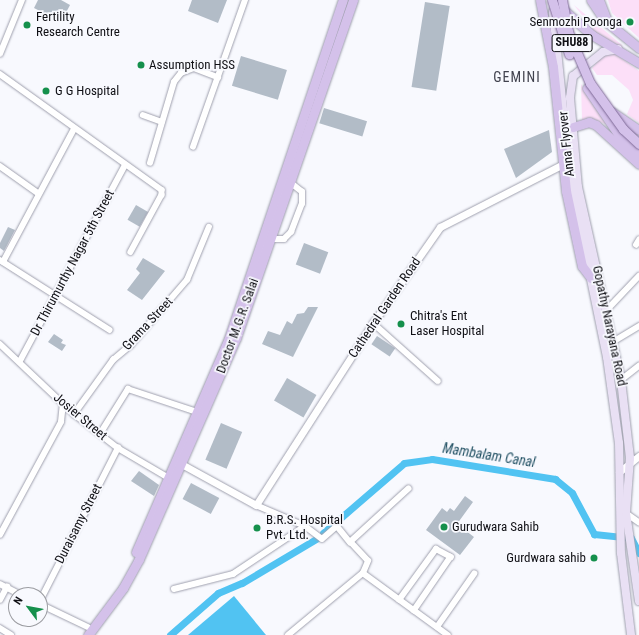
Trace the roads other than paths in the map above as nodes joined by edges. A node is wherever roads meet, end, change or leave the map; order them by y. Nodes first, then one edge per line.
1 (22, 0) edge
2 (245, 0) edge
3 (343, 0) edge
4 (353, 0) edge
5 (540, 0) edge
6 (591, 0) edge
7 (599, 0) edge
8 (555, 1) edge
9 (608, 23) junction
10 (639, 48) edge
11 (618, 49) junction
12 (0, 54) edge
13 (639, 63) edge
14 (0, 74) edge
15 (218, 77) junction
16 (607, 109) junction
17 (143, 115) dead end
18 (162, 122) junction
19 (573, 127) junction
20 (74, 129) junction
21 (639, 130) edge
22 (639, 144) edge
23 (193, 147) dead end
24 (639, 156) edge
25 (150, 163) dead end
26 (563, 164) junction
27 (639, 164) edge
28 (126, 165) junction
29 (0, 166) edge
30 (289, 182) junction
31 (38, 192) junction
32 (209, 227) dead end
33 (269, 239) junction
34 (131, 252) dead end
35 (2, 261) edge
36 (639, 276) edge
37 (591, 278) junction
38 (56, 294) junction
39 (604, 313) junction
40 (374, 323) junction
41 (639, 326) edge
42 (110, 330) dead end
43 (611, 343) junction
44 (0, 344) edge
45 (20, 361) junction
46 (639, 366) edge
47 (621, 380) junction
48 (438, 381) dead end
49 (63, 404) junction
50 (197, 412) junction
51 (74, 414) junction
52 (100, 434) junction
53 (118, 448) junction
54 (639, 456) edge
55 (180, 463) junction
56 (629, 464) junction
57 (619, 472) junction
58 (168, 478) junction
59 (408, 489) dead end
60 (256, 505) junction
61 (626, 513) junction
62 (639, 522) edge
63 (305, 526) junction
64 (624, 527) junction
65 (0, 535) edge
66 (350, 542) junction
67 (364, 572) junction
68 (474, 574) dead end
69 (0, 584) edge
70 (47, 587) edge
71 (7, 588) joint
72 (174, 589) dead end
73 (0, 600) edge
74 (399, 600) junction
75 (639, 601) edge
76 (48, 608) edge
77 (414, 611) junction
78 (437, 627) junction
79 (0, 628) edge
80 (88, 631) edge
81 (11, 635) edge
82 (82, 635) edge
83 (288, 635) edge
84 (448, 635) edge
85 (631, 635) edge

1 - 12 street
2 - 15 street
3 - 50 main road, Doctor M.G.R. Salai
4 - 30 main road, Doctor M.G.R. Salai
5 - 26 main road
6 - 9 main road
7 - 9 main road
8 - 11 main road
8 - 16 main road, SHU88, bridge
8 - 24 main road, SHU88, bridge
8 - 37 main road, Anna Flyover
9 - 10 main road
11 - 13 main road
11 - 19 main road, Gopathy Narayana Road
14 - 20 street
15 - 18 street
15 - 23 street
16 - 21 main road
16 - 22 main road, SHU88, bridge
17 - 18 street
18 - 25 street
19 - 27 main road
19 - 39 main road, Gopathy Narayana Road
20 - 28 street
20 - 31 street
26 - 37 main road
26 - 40 street, Cathedral Garden Road
28 - 34 street
28 - 38 street, Dr Thirumurthy Nagar 5th Street
29 - 31 street
30 - 33 main road, Doctor M.G.R. Salai
30 - 33 street
31 - 35 street
32 - 51 street, Grama Street
33 - 55 main road, Doctor M.G.R. Salai
35 - 38 street
36 - 39 street
37 - 57 main road, Anna Flyover
38 - 42 street
38 - 45 street, Dr Thirumurthy Nagar 5th Street
39 - 43 main road, Gopathy Narayana Road
40 - 48 street
40 - 60 street, Cathedral Garden Road
41 - 43 street
43 - 47 main road, Gopathy Narayana Road
44 - 45 street, Josier Street
45 - 49 street, Josier Street
46 - 47 street
47 - 56 main road, Gopathy Narayana Road
49 - 51 street, Josier Street
49 - 65 street
50 - 52 street
50 - 55 main road, Doctor M.G.R. Salai
51 - 52 street, Josier Street
52 - 53 street, Josier Street
53 - 58 street, Josier Street
53 - 70 street, Duraisamy Street
54 - 56 street
55 - 58 main road, Doctor M.G.R. Salai
55 - 60 street
55 - 80 main road, Doctor M.G.R. Salai
56 - 57 street
56 - 61 main road, Gopathy Narayana Road
57 - 64 main road, Anna Flyover
58 - 80 main road, Doctor M.G.R. Salai
59 - 66 street
60 - 63 street
61 - 62 street
61 - 64 main road, Gopathy Narayana Road
63 - 66 street
63 - 72 street
64 - 75 main road
64 - 85 main road
66 - 67 street
67 - 74 street
67 - 83 street
68 - 78 street
69 - 71 street
71 - 73 street
74 - 77 street
74 - 77 street
76 - 80 street
77 - 78 street
78 - 84 street
79 - 81 street
80 - 82 main road, Doctor M.G.R. Salai

